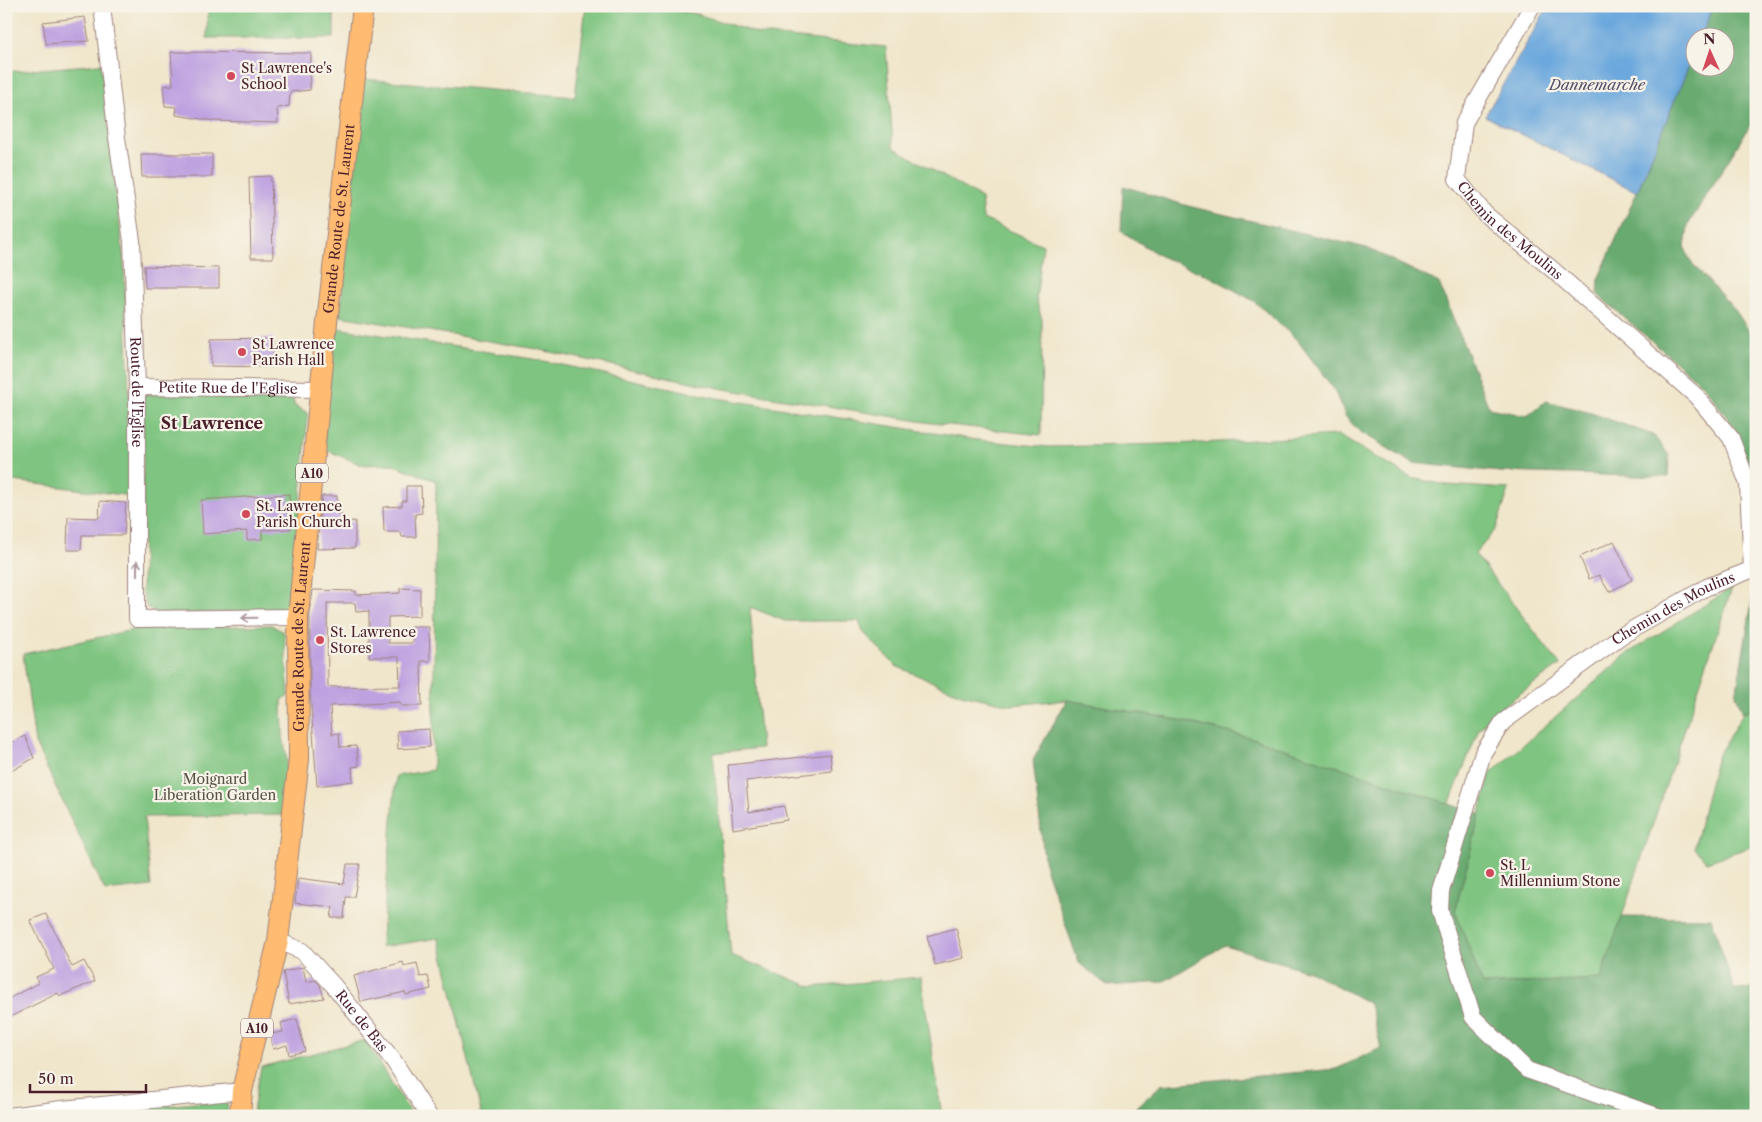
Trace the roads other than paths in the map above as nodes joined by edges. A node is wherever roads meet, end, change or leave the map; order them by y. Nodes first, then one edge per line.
1 (102, 6) edge
2 (363, 6) edge
3 (1532, 6) edge
4 (137, 387) junction
5 (320, 389) junction
6 (1754, 569) edge
7 (298, 617) junction
8 (278, 941) junction
9 (242, 1091) junction
10 (8, 1116) edge
11 (240, 1116) edge
12 (429, 1116) edge
13 (1657, 1116) edge

1 - 4 street, Route de l'Eglise
2 - 5 main road, Grande Route de St. Laurent / A10
3 - 6 street, Chemin des Moulins
4 - 5 street, Petite Rue de l'Eglise
7 -> 4 street, Route de l'Eglise
5 - 7 main road, Grande Route de St. Laurent / A10
6 - 13 street, Chemin des Moulins
7 - 8 main road, Grande Route de St. Laurent / A10
8 - 9 main road, Grande Route de St. Laurent / A10
8 - 12 street, Rue de Bas
9 - 10 street
9 - 11 main road, Grande Route de St. Laurent / A10

